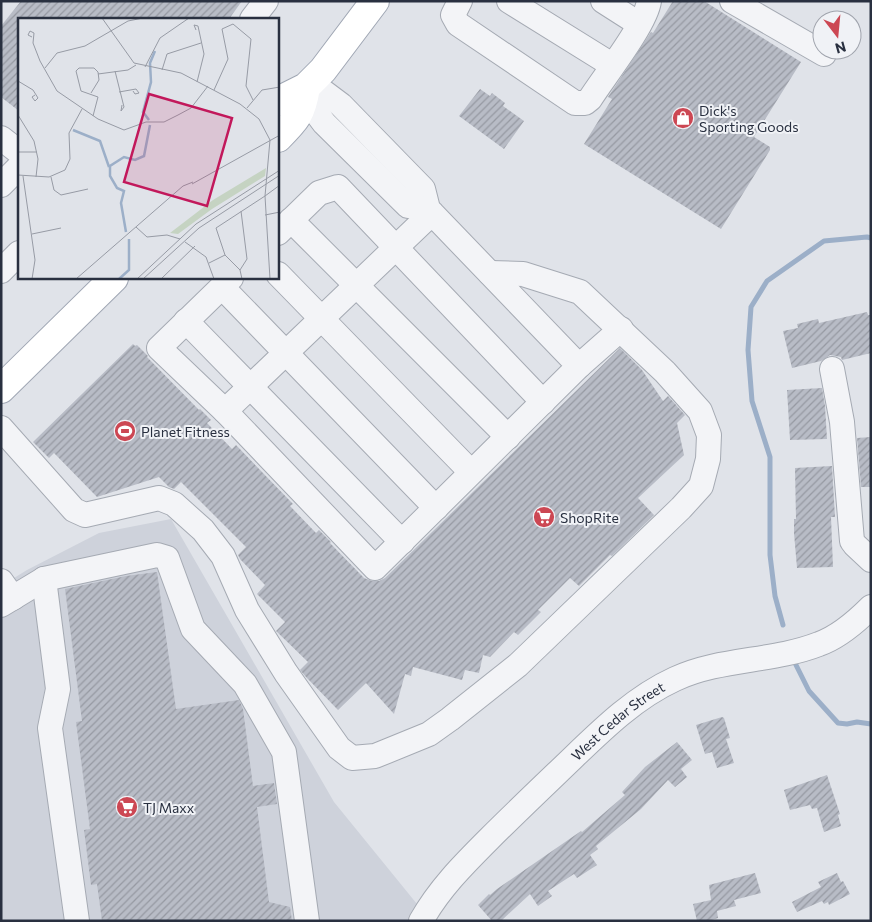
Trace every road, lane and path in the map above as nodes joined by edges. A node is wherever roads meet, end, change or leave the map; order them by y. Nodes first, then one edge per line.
1 (266, 1) edge
2 (375, 1) edge
3 (460, 1) edge
4 (509, 1) edge
5 (603, 1) edge
6 (649, 1) edge
7 (732, 1) edge
8 (253, 18) edge
9 (639, 24) junction
10 (812, 47) edge
11 (612, 66) junction
12 (306, 87) junction
13 (279, 100) edge
14 (279, 137) edge
15 (1, 138) edge
16 (18, 151) edge
17 (18, 168) edge
18 (1, 184) edge
19 (430, 211) junction
20 (284, 226) edge
21 (396, 247) junction
22 (18, 254) edge
23 (1, 271) edge
24 (490, 273) junction
25 (279, 275) edge
26 (113, 279) edge
27 (226, 282) edge
28 (357, 285) junction
29 (321, 319) junction
30 (186, 321) junction
31 (624, 333) junction
32 (286, 353) junction
33 (579, 366) junction
34 (832, 369) dead end
35 (250, 386) junction
36 (1, 389) edge
37 (543, 402) junction
38 (224, 411) junction
39 (1, 428) edge
40 (508, 437) junction
41 (471, 472) junction
42 (436, 508) junction
43 (402, 542) junction
44 (871, 560) edge
45 (44, 579) junction
46 (5, 594) edge
47 (871, 607) edge
48 (76, 921) edge
49 (308, 921) edge
50 (421, 921) edge

1 - 8 street
2 - 12 main road
3 - 11 street
4 - 11 street
5 - 9 street
6 - 9 street
7 - 10 street
9 - 11 street
12 - 13 main road
12 - 14 main road
12 - 19 street
15 - 16 street
17 - 18 street
19 - 21 street
19 - 24 street
20 - 21 street
20 - 28 street
21 - 28 street
21 - 37 street
22 - 23 street
24 - 31 street
24 - 33 street
25 - 29 street
26 - 36 main road
27 - 30 street
27 - 32 street
28 - 29 street
28 - 40 street
29 - 32 street
29 - 41 street
30 - 35 street
30 - 38 street
31 - 33 street
31 - 39 street
32 - 35 street
32 - 42 street
33 - 37 street
34 - 44 street
35 - 38 street
35 - 43 street
37 - 40 street
38 - 43 street
40 - 41 street
41 - 42 street
42 - 43 street
45 - 46 street
45 - 48 street
45 - 49 street
47 - 50 street, West Cedar Street

